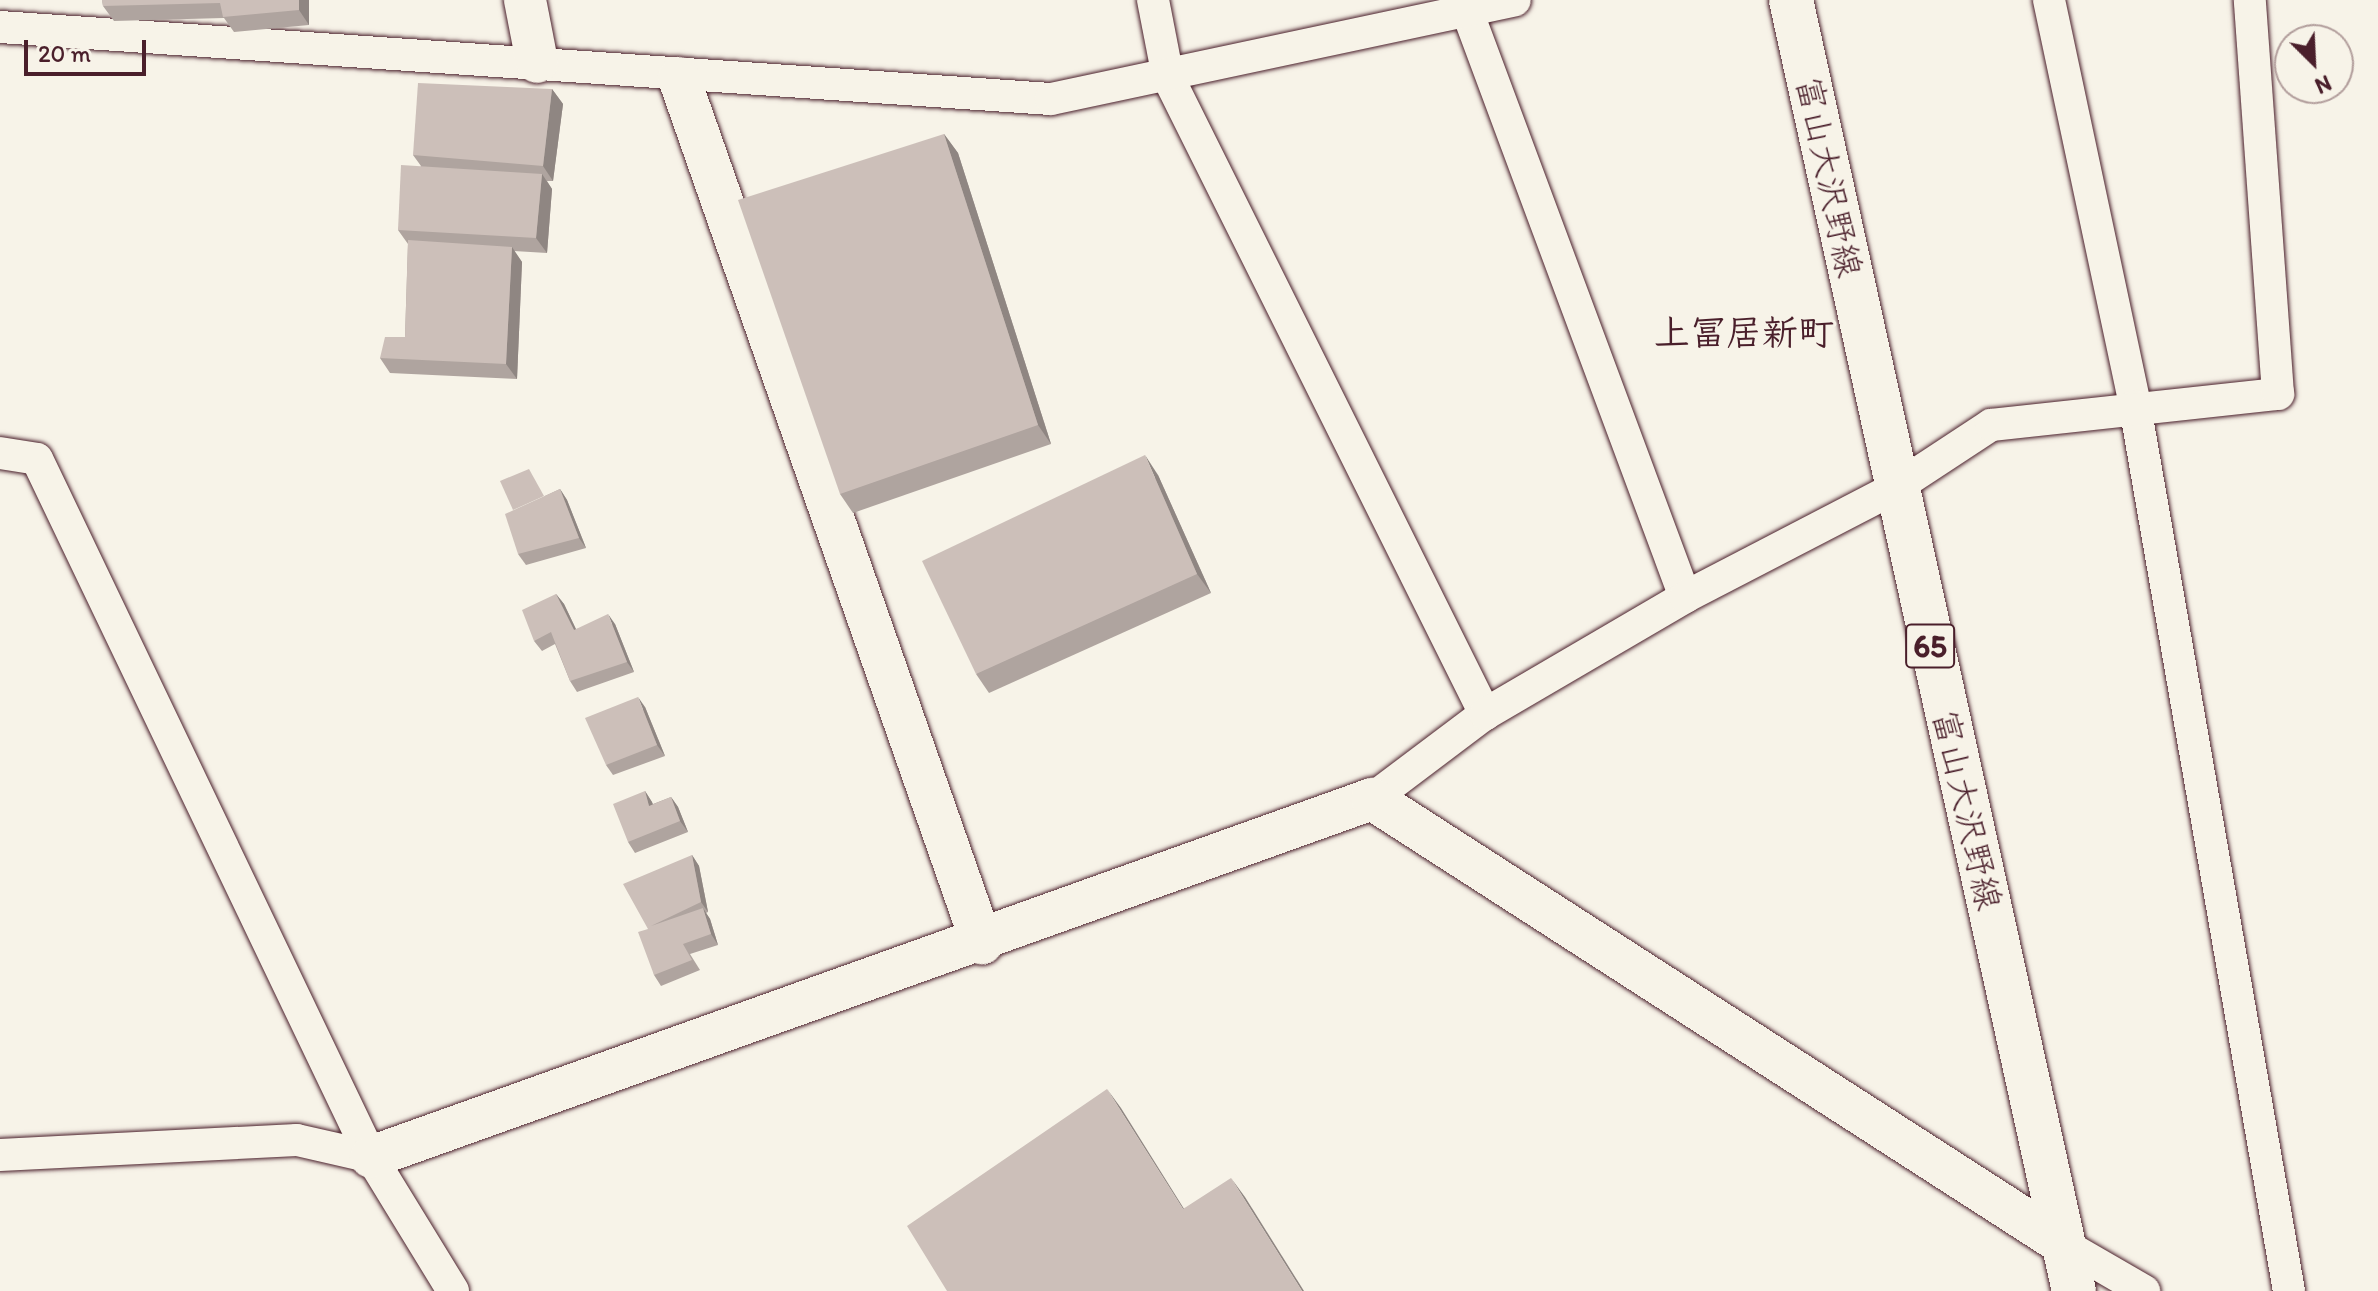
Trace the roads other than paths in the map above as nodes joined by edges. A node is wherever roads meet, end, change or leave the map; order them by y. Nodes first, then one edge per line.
1 (525, 0) edge
2 (1153, 0) edge
3 (1515, 0) edge
4 (1791, 0) edge
5 (2049, 0) edge
6 (2250, 0) edge
7 (1465, 6) edge
8 (0, 27) edge
9 (537, 62) junction
10 (1168, 77) junction
11 (679, 78) junction
12 (2135, 406) junction
13 (0, 453) edge
14 (1895, 488) junction
15 (1685, 597) junction
16 (1485, 714) junction
17 (1372, 799) junction
18 (982, 943) junction
19 (0, 1155) edge
20 (371, 1157) junction
21 (2063, 1244) junction
22 (453, 1291) edge
23 (2074, 1291) edge
24 (2144, 1291) edge
25 (2289, 1291) edge

1 - 9 street
2 - 10 street
3 - 7 street
4 - 14 main road, 富山大沢野線 / 65
5 - 12 street
6 - 12 street
7 - 10 street
7 - 15 street
8 - 9 street
9 - 11 street
10 - 11 street
10 - 16 street
11 - 18 street
12 - 14 street
12 - 25 street
13 - 20 street
14 - 15 street
14 - 21 main road, 富山大沢野線 / 65
15 - 16 street
16 - 17 street
17 - 18 street
17 - 21 street
18 - 20 street
19 - 20 street
20 - 22 street
21 - 23 main road, 富山大沢野線 / 65
21 - 24 street

